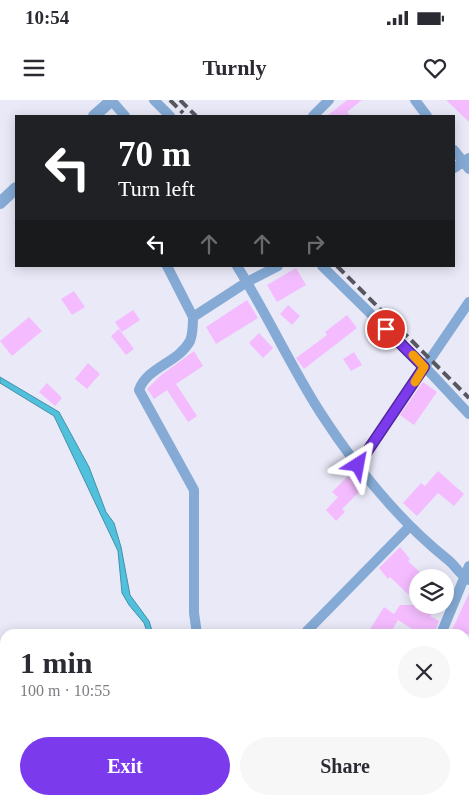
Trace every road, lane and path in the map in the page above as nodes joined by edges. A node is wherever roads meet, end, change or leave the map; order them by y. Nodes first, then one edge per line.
1 (111, 100) edge
2 (154, 100) edge
3 (329, 100) edge
4 (415, 100) edge
5 (95, 115) edge
6 (124, 115) edge
7 (169, 115) edge
8 (314, 115) edge
9 (426, 115) edge
10 (455, 151) edge
11 (467, 163) edge
12 (455, 168) edge
13 (15, 189) edge
14 (0, 203) edge
15 (168, 267) edge
16 (239, 267) edge
17 (276, 267) edge
18 (323, 267) edge
19 (247, 282) junction
20 (469, 302) edge
21 (193, 317) junction
22 (424, 367) junction
23 (469, 414) edge
24 (358, 465) junction
25 (410, 526) junction
26 (469, 566) edge
27 (467, 578) edge
28 (197, 629) edge
29 (309, 629) edge
30 (442, 629) edge

1 - 5 street
1 - 6 street
2 - 7 street
3 - 8 street
4 - 9 street
10 - 11 street
11 - 12 street
13 - 14 street
15 - 21 street
16 - 19 street
17 - 19 street
18 - 22 street
19 - 21 street
19 - 24 street
20 - 22 street
21 - 28 street
22 - 23 street
22 - 24 street
24 - 25 street
25 - 27 street
25 - 29 street
26 - 27 street
27 - 30 street

